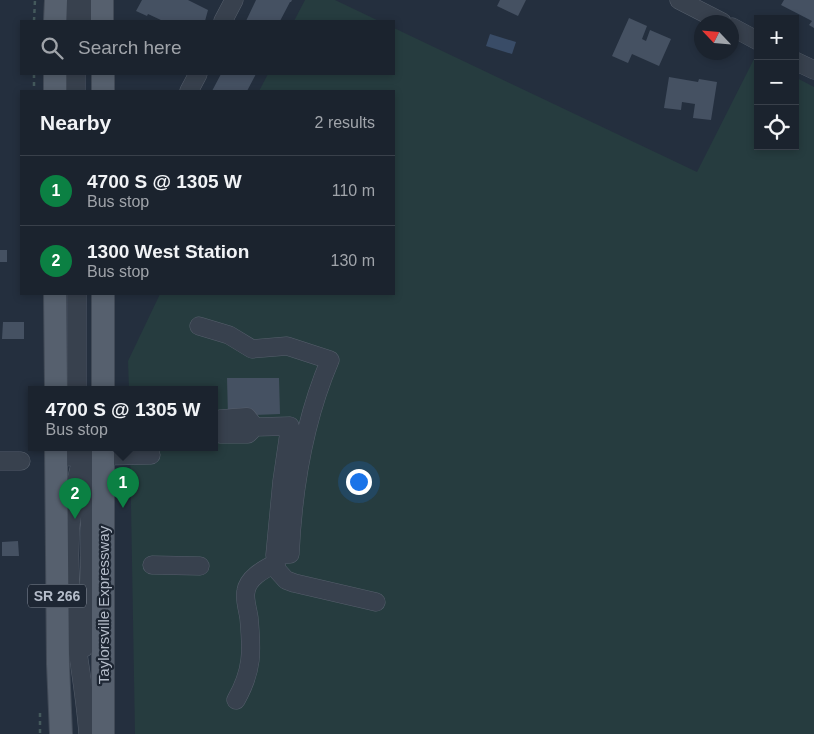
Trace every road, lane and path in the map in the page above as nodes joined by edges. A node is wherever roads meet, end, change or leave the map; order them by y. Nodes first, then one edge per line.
1 (34, 0) edge
2 (56, 0) edge
3 (76, 0) edge
4 (88, 0) edge
5 (102, 0) edge
6 (233, 0) edge
7 (679, 0) edge
8 (708, 15) edge
9 (34, 20) edge
10 (55, 20) edge
11 (76, 20) edge
12 (88, 20) edge
13 (102, 20) edge
14 (223, 20) edge
15 (739, 31) edge
16 (754, 39) edge
17 (799, 63) edge
18 (814, 70) edge
19 (34, 75) edge
20 (55, 75) edge
21 (76, 75) edge
22 (88, 75) edge
23 (102, 75) edge
24 (197, 75) edge
25 (34, 90) edge
26 (54, 90) edge
27 (76, 90) edge
28 (88, 90) edge
29 (102, 90) edge
30 (190, 90) edge
31 (55, 295) edge
32 (77, 295) edge
33 (89, 295) edge
34 (103, 295) edge
35 (198, 326) dead end
36 (56, 386) edge
37 (78, 386) edge
38 (89, 386) edge
39 (103, 386) edge
40 (220, 426) dead end
41 (91, 451) edge
42 (56, 452) edge
43 (152, 455) dead end
44 (0, 461) edge
45 (21, 461) dead end
46 (276, 559) junction
47 (152, 565) dead end
48 (200, 566) dead end
49 (376, 602) dead end
50 (81, 669) junction
51 (236, 700) dead end
52 (61, 734) edge
53 (76, 734) edge
54 (88, 734) edge
55 (103, 734) edge

1 - 9 path
2 - 10 main road
3 - 11 street
4 - 12 street
5 - 13 main road
6 - 14 street
7 - 8 street
15 - 16 street
17 - 18 street
19 - 25 path
20 - 26 main road
21 - 27 street
22 - 28 street
23 - 29 main road
24 - 30 street
31 - 36 main road
32 - 37 street
33 - 38 street
34 - 39 main road
35 - 46 street
40 - 46 street
41 - 42 street
41 - 43 street
41 - 50 street
41 - 55 main road, Taylorsville Expressway / SR 266
42 - 52 main road, SR 266
44 - 45 street
46 - 49 street
46 - 51 street
47 - 48 street
50 - 53 street
50 - 54 street

